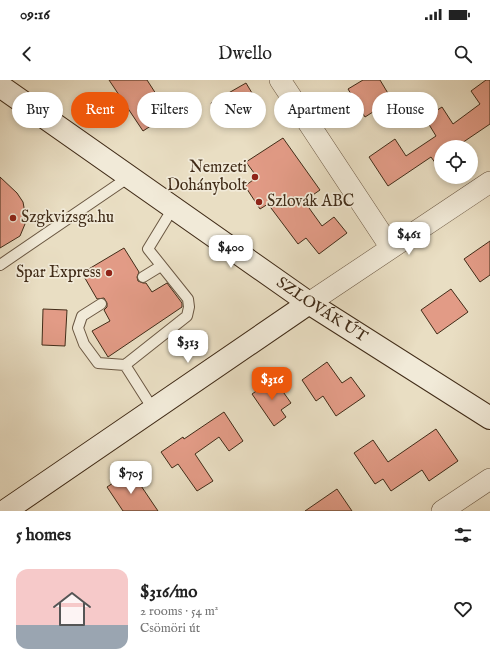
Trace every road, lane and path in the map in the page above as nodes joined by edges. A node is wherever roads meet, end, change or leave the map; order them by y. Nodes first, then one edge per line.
1 (280, 80) edge
2 (0, 86) edge
3 (129, 177) junction
4 (490, 182) edge
5 (173, 208) junction
6 (391, 248) junction
7 (0, 265) edge
8 (161, 266) junction
9 (143, 278) dead end
10 (309, 303) junction
11 (101, 304) dead end
12 (125, 365) junction
13 (153, 409) junction
14 (490, 418) edge
15 (490, 479) edge
16 (13, 506) edge
17 (442, 511) edge

1 - 6 street
2 - 3 main road, SZLOVÁK ÚT
3 - 5 main road, SZLOVÁK ÚT
3 - 7 lane
4 - 6 street
5 - 8 lane
5 - 10 main road, SZLOVÁK ÚT
6 - 10 street
8 - 9 lane
8 - 12 lane
10 - 13 main road
10 - 14 main road, SZLOVÁK ÚT
11 - 12 lane
12 - 13 lane
13 - 16 main road
15 - 17 street

